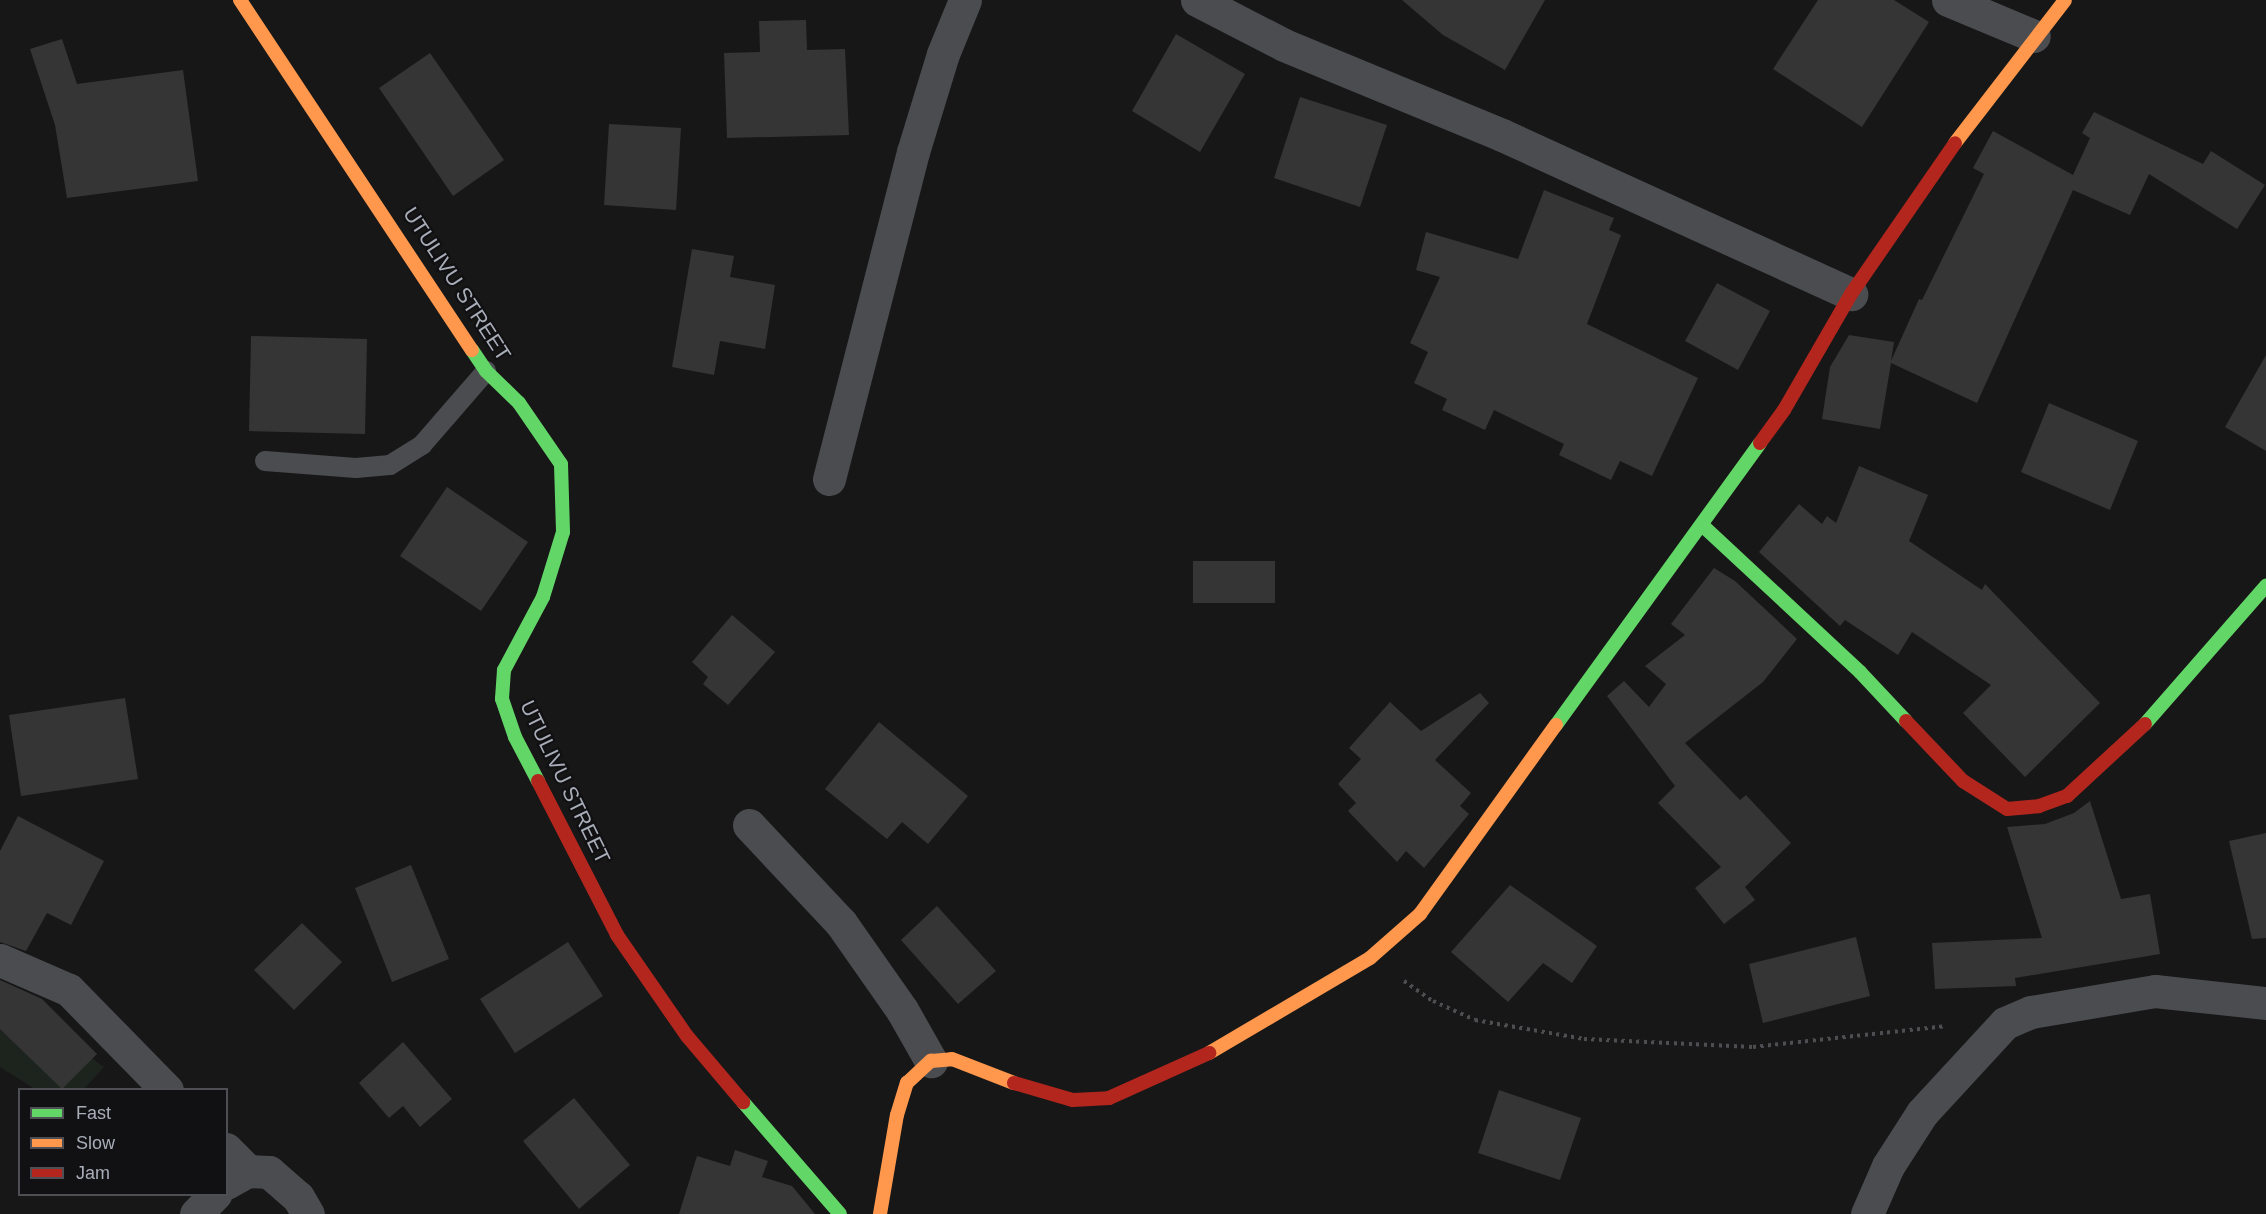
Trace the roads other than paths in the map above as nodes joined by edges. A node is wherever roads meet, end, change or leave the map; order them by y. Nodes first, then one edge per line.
1 (240, 0) edge
2 (965, 0) edge
3 (1197, 0) edge
4 (1948, 0) edge
5 (2065, 0) edge
6 (2034, 36) junction
7 (1851, 294) junction
8 (486, 371) junction
9 (265, 461) dead end
10 (829, 479) dead end
11 (1702, 525) junction
12 (2266, 586) edge
13 (749, 825) dead end
14 (0, 960) edge
15 (2266, 1003) edge
16 (931, 1060) junction
17 (166, 1088) edge
18 (234, 1168) edge
19 (213, 1196) edge
20 (196, 1214) edge
21 (308, 1214) edge
22 (840, 1214) edge
23 (880, 1214) edge
24 (1867, 1214) edge

1 - 8 street, UTULIVU STREET
2 - 10 street
3 - 7 street
4 - 6 street
5 - 6 street
6 - 7 street
7 - 11 street
8 - 9 lane
8 - 22 street, UTULIVU STREET
11 - 12 street
11 - 16 street
13 - 16 street
14 - 17 street
15 - 24 street
16 - 23 street
18 - 21 street
19 - 20 street

